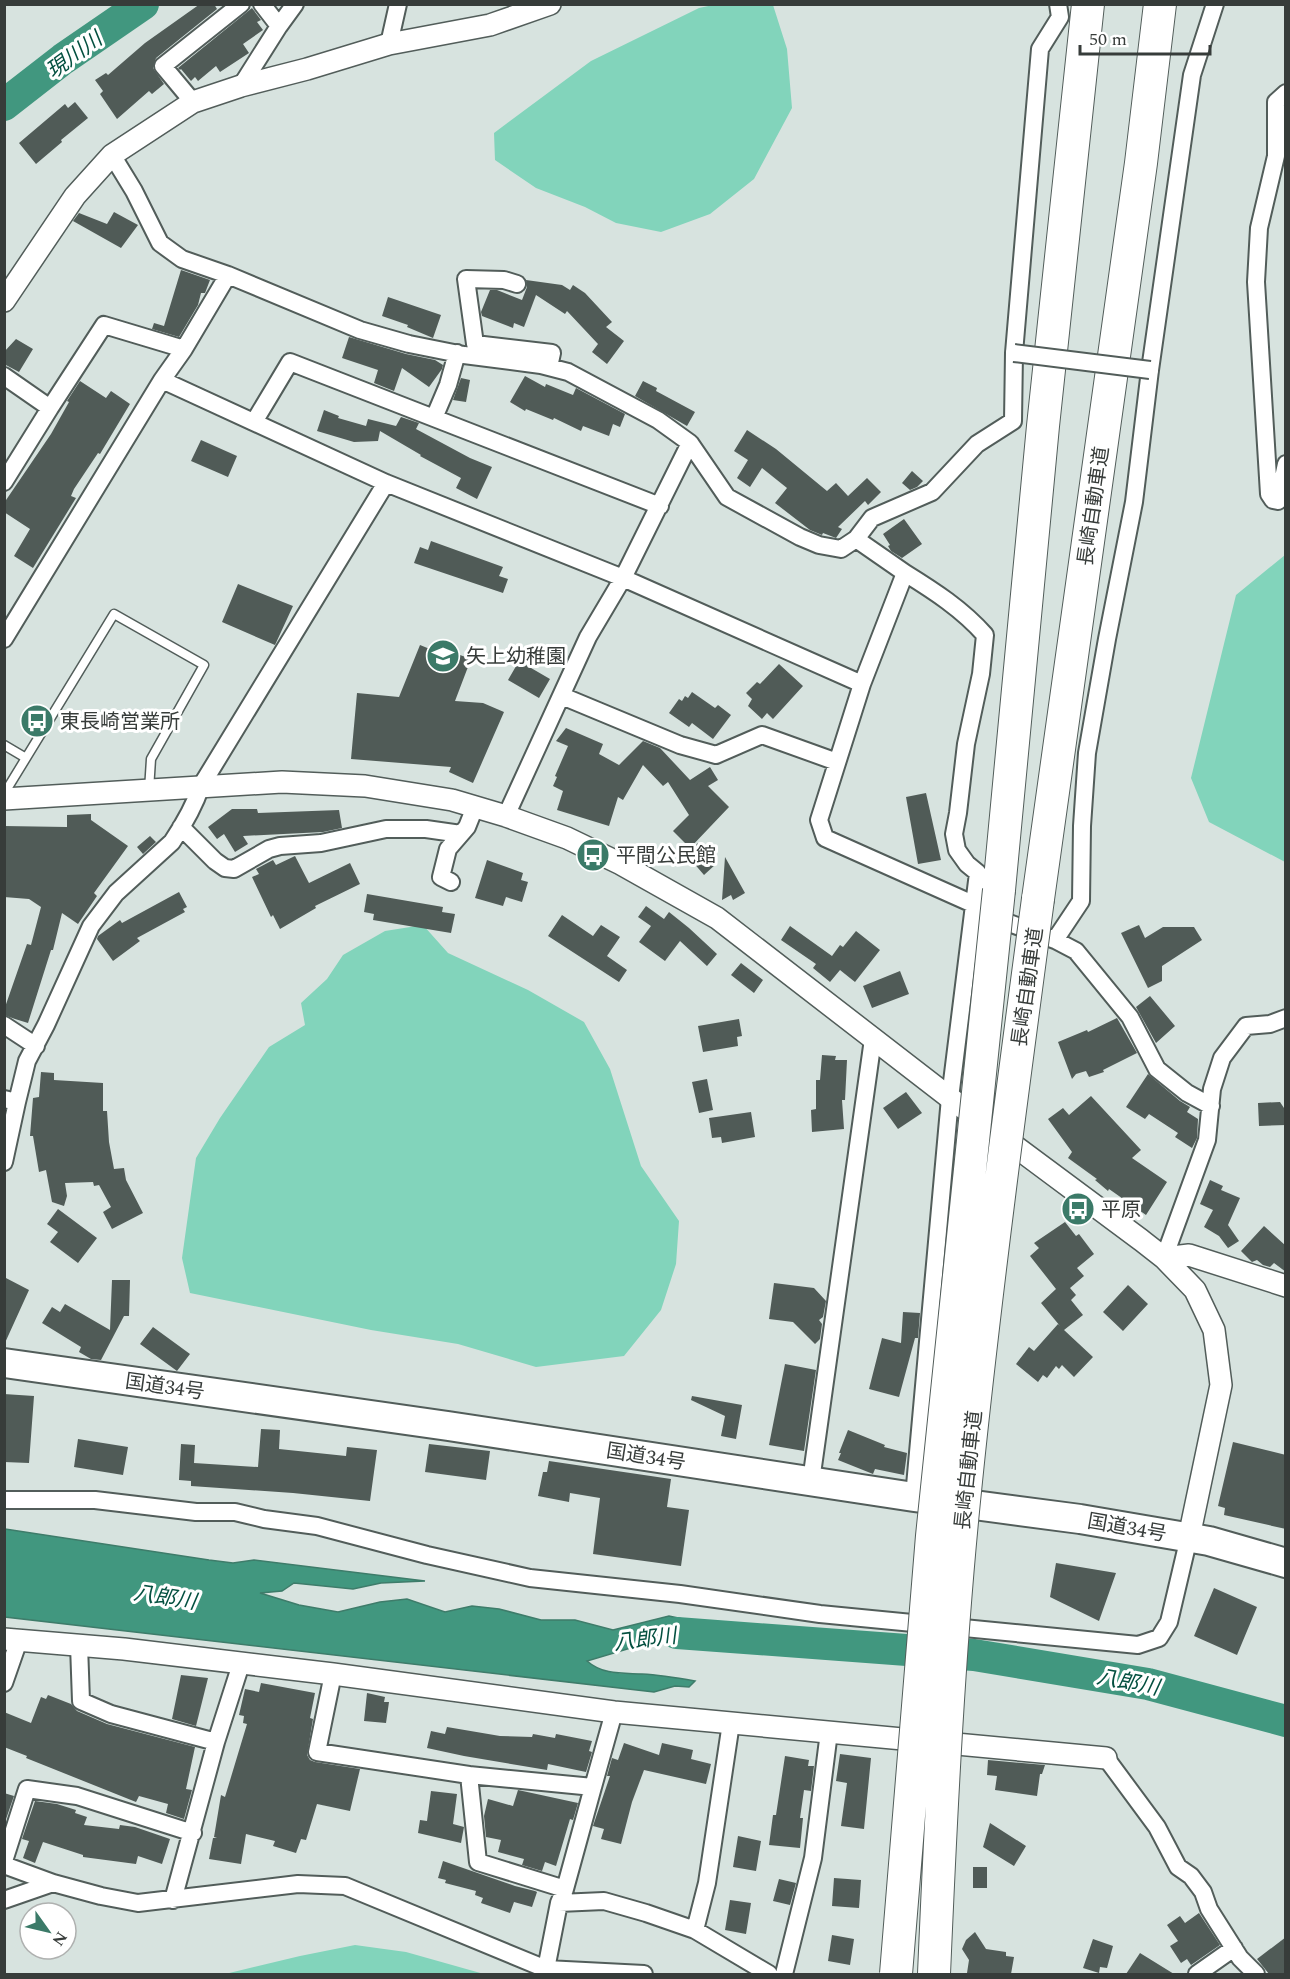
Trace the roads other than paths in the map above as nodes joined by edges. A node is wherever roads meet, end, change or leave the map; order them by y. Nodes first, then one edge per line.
1 (241, 4) edge
2 (262, 4) edge
3 (295, 4) edge
4 (398, 4) edge
5 (550, 4) edge
6 (1058, 4) edge
7 (1088, 4) edge
8 (1160, 4) edge
9 (1215, 4) edge
10 (279, 26) junction
11 (389, 44) junction
12 (241, 86) junction
13 (1286, 93) edge
14 (193, 102) junction
15 (112, 155) junction
16 (228, 275) junction
17 (517, 284) dead end
18 (4, 301) edge
19 (184, 349) junction
20 (1014, 352) junction
21 (457, 353) junction
22 (549, 368) junction
23 (1150, 370) junction
24 (4, 376) edge
25 (162, 380) junction
26 (50, 408) junction
27 (434, 418) junction
28 (254, 422) junction
29 (690, 443) junction
30 (1286, 464) edge
31 (4, 482) edge
32 (386, 483) junction
33 (660, 506) junction
34 (856, 539) junction
35 (904, 573) junction
36 (623, 578) junction
37 (4, 639) edge
38 (862, 684) junction
39 (561, 696) junction
40 (4, 745) edge
41 (26, 758) junction
42 (837, 762) junction
43 (201, 786) junction
44 (149, 791) junction
45 (4, 794) edge
46 (4, 799) edge
47 (475, 807) junction
48 (506, 816) junction
49 (181, 827) junction
50 (461, 834) junction
51 (451, 882) dead end
52 (982, 901) junction
53 (1054, 940) junction
54 (1286, 1018) edge
55 (4, 1025) edge
56 (873, 1039) junction
57 (36, 1046) junction
58 (950, 1098) junction
59 (11, 1100) edge
60 (1211, 1106) junction
61 (4, 1162) edge
62 (1164, 1258) junction
63 (1286, 1286) edge
64 (4, 1363) edge
65 (812, 1481) junction
66 (914, 1497) junction
67 (4, 1500) edge
68 (1189, 1537) junction
69 (1286, 1563) edge
70 (12, 1640) edge
71 (79, 1645) junction
72 (241, 1664) junction
73 (333, 1674) junction
74 (4, 1683) edge
75 (614, 1712) junction
76 (731, 1723) junction
77 (829, 1732) junction
78 (216, 1742) junction
79 (1106, 1758) joint
80 (469, 1775) junction
81 (593, 1787) junction
82 (193, 1833) junction
83 (4, 1863) edge
84 (53, 1883) junction
85 (562, 1896) junction
86 (4, 1900) edge
87 (173, 1900) junction
88 (695, 1930) junction
89 (1234, 1948) junction
90 (546, 1972) edge
91 (644, 1974) edge
92 (769, 1974) edge
93 (784, 1974) edge
94 (896, 1974) edge
95 (934, 1974) edge
96 (1197, 1974) edge
97 (1256, 1974) edge

1 - 14 street
2 - 10 street
3 - 10 street
4 - 11 street
5 - 11 street
6 - 20 street
7 - 52 highway, 長崎自動車道
8 - 95 highway, 長崎自動車道, bridge
9 - 23 street
10 - 12 street
11 - 12 street
12 - 14 street
13 - 30 street
14 - 15 street
15 - 16 street
15 - 18 street
16 - 19 street
16 - 21 street
17 - 22 street
19 - 25 street
19 - 26 street
20 - 23 street, bridge
20 - 34 street
21 - 22 street
21 - 27 street
22 - 29 street
23 - 53 street
24 - 26 street
25 - 28 street
25 - 37 street
26 - 31 street
27 - 28 street
27 - 33 street
28 - 32 street
29 - 33 street
29 - 34 street
32 - 36 street
32 - 43 street
33 - 36 street
34 - 35 street
35 - 38 street
35 - 52 street
36 - 38 street
36 - 39 street
38 - 42 street
39 - 42 street
39 - 48 street
40 - 41 lane
41 - 44 lane
41 - 45 lane
42 - 52 street
43 - 44 street
43 - 47 street
43 - 49 street
44 - 46 street
47 - 48 street
47 - 50 street
48 - 56 street
49 - 50 street
49 - 57 street
50 - 51 street
52 - 53 street
52 - 58 street
52 - 94 highway, 長崎自動車道, bridge
53 - 60 street
54 - 60 street
55 - 57 street
56 - 58 street
56 - 65 street
57 - 59 street
58 - 62 street
58 - 66 street
59 - 61 street
60 - 62 street
62 - 63 street
62 - 68 street
64 - 65 highway, 国道34号
65 - 66 highway, 国道34号
66 - 68 highway, 国道34号
67 - 68 street
68 - 69 highway, 国道34号
70 - 71 street
70 - 74 street
71 - 72 street
71 - 78 street
72 - 73 street
72 - 78 street
73 - 75 street
73 - 80 street
75 - 76 street
75 - 81 street
76 - 77 street
76 - 88 street
77 - 79 street
77 - 93 street
78 - 82 street
79 - 89 street
80 - 81 street
80 - 85 street
81 - 85 street
82 - 83 street
82 - 87 street
83 - 84 street
84 - 86 street
84 - 87 street
85 - 88 street
85 - 90 street
87 - 90 street
88 - 92 street
89 - 96 street
89 - 97 street
90 - 91 street

